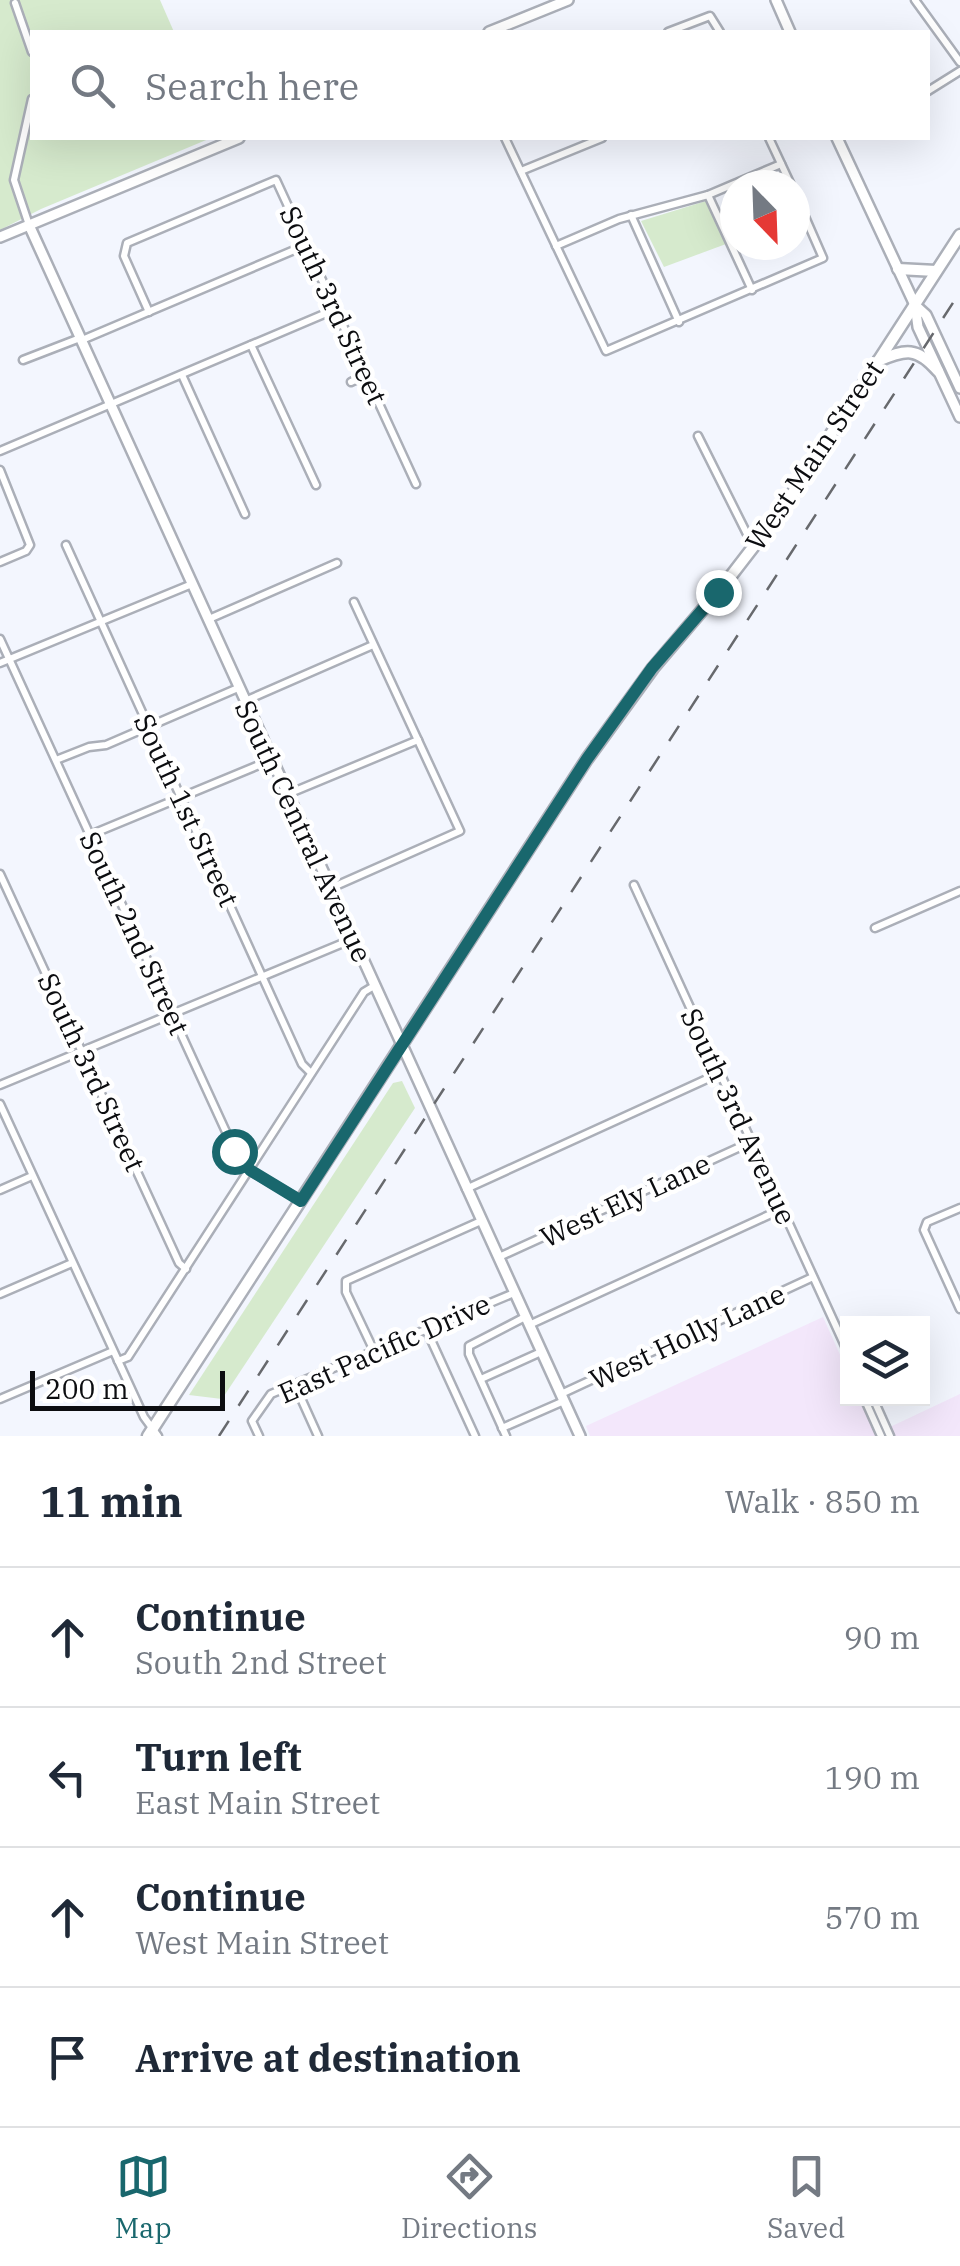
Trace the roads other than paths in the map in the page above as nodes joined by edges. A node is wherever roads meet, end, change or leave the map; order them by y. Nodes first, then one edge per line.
1 (568, 0) edge
2 (776, 0) edge
3 (915, 0) edge
4 (16, 4) dead end
5 (506, 29) edge
6 (673, 30) edge
7 (719, 30) edge
8 (789, 30) edge
9 (30, 46) edge
10 (960, 62) edge
11 (960, 71) edge
12 (930, 90) edge
13 (30, 108) edge
14 (234, 140) edge
15 (505, 140) edge
16 (597, 140) edge
17 (770, 140) edge
18 (838, 140) edge
19 (782, 164) junction
20 (785, 170) edge
21 (521, 171) junction
22 (708, 195) junction
23 (631, 215) junction
24 (29, 225) junction
25 (810, 228) edge
26 (960, 234) edge
27 (0, 237) edge
28 (306, 244) junction
29 (556, 246) junction
30 (898, 269) junction
31 (936, 271) junction
32 (752, 290) junction
33 (915, 305) junction
34 (336, 310) junction
35 (149, 312) junction
36 (679, 322) junction
37 (80, 340) junction
38 (251, 345) junction
39 (23, 360) dead end
40 (877, 361) junction
41 (938, 370) junction
42 (182, 375) junction
43 (366, 376) junction
44 (351, 382) dead end
45 (960, 388) edge
46 (111, 405) junction
47 (960, 417) edge
48 (698, 436) dead end
49 (400, 448) junction
50 (0, 451) edge
51 (387, 455) dead end
52 (0, 470) edge
53 (416, 484) dead end
54 (316, 485) dead end
55 (245, 514) dead end
56 (756, 544) junction
57 (66, 545) dead end
58 (0, 562) edge
59 (338, 562) dead end
60 (192, 584) junction
61 (354, 602) dead end
62 (208, 619) junction
63 (100, 622) junction
64 (0, 639) edge
65 (373, 645) junction
66 (10, 660) junction
67 (0, 664) edge
68 (238, 688) junction
69 (244, 702) junction
70 (149, 726) junction
71 (418, 740) junction
72 (56, 760) junction
73 (271, 760) junction
74 (287, 794) junction
75 (181, 796) junction
76 (90, 835) junction
77 (0, 874) edge
78 (634, 885) dead end
79 (330, 888) junction
80 (960, 892) edge
81 (875, 928) dead end
82 (353, 939) junction
83 (263, 976) junction
84 (374, 986) junction
85 (173, 1014) junction
86 (401, 1046) junction
87 (82, 1050) junction
88 (720, 1072) junction
89 (311, 1073) junction
90 (0, 1085) edge
91 (0, 1104) edge
92 (752, 1142) junction
93 (250, 1170) junction
94 (32, 1176) junction
95 (466, 1189) junction
96 (0, 1190) edge
97 (301, 1201) junction
98 (960, 1208) edge
99 (782, 1209) junction
100 (481, 1222) junction
101 (498, 1258) junction
102 (72, 1263) junction
103 (186, 1269) junction
104 (814, 1278) junction
105 (514, 1292) junction
106 (0, 1294) edge
107 (960, 1308) edge
108 (527, 1321) junction
109 (426, 1329) junction
110 (840, 1334) edge
111 (113, 1351) junction
112 (374, 1351) junction
113 (541, 1352) junction
114 (118, 1361) junction
115 (480, 1379) junction
116 (294, 1384) junction
117 (562, 1398) junction
118 (0, 1399) edge
119 (868, 1406) edge
120 (877, 1406) edge
121 (504, 1432) edge
122 (152, 1434) edge
123 (259, 1436) edge
124 (318, 1436) edge
125 (475, 1436) edge
126 (580, 1436) edge
127 (881, 1436) edge
128 (890, 1436) edge

1 - 5 street
2 - 8 street
3 - 10 street
4 - 9 street
6 - 7 street
11 - 12 street
13 - 24 street
14 - 24 street
15 - 21 street
16 - 21 street
17 - 19 street
18 - 30 street
19 - 20 street
19 - 22 street
21 - 29 street
22 - 23 street
22 - 32 street
23 - 29 street
23 - 36 street
24 - 27 street
24 - 37 street, South Central Avenue
25 - 32 street
26 - 31 main road, West Main Street
28 - 34 street, South 3rd Street
28 - 35 street
28 - 35 street, South 3rd Street
29 - 36 street
30 - 31 main road
30 - 33 street
31 - 33 main road, West Main Street
32 - 36 street
33 - 40 main road, West Main Street
33 - 41 street
33 - 45 street
34 - 38 street
34 - 43 street, South 3rd Street
35 - 37 street
37 - 39 street
37 - 46 street, South Central Avenue
38 - 42 street
38 - 54 street
40 - 41 main road
40 - 56 main road, West Main Street
41 - 47 street
42 - 46 street
42 - 55 street
43 - 44 street
43 - 49 street, South 3rd Street
46 - 50 street
46 - 60 street, South Central Avenue
48 - 56 street
49 - 51 street
49 - 53 street, South 3rd Street
52 - 58 street
56 - 86 main road, West Main Street
57 - 63 street, South 1st Street
59 - 62 street
60 - 62 street, South Central Avenue
60 - 63 street
61 - 65 street
62 - 68 street, South Central Avenue
63 - 66 street
63 - 70 street, South 1st Street
64 - 66 street, South 2nd Street
65 - 69 street
65 - 71 street
66 - 67 street
66 - 72 street, South 2nd Street
68 - 69 street, South Central Avenue
68 - 70 street
69 - 73 street, South Central Avenue
70 - 72 street
70 - 75 street, South 1st Street
71 - 74 street
71 - 79 street
72 - 76 street, South 2nd Street
73 - 74 street, South Central Avenue
73 - 75 street
74 - 79 street, South Central Avenue
75 - 76 street
75 - 83 street, South 1st Street
76 - 85 street, South 2nd Street
77 - 87 street, South 3rd Street
78 - 88 street, South 3rd Avenue
79 - 82 street, South Central Avenue
80 - 81 street
82 - 83 street
82 - 84 street, South Central Avenue
83 - 85 street
83 - 89 street, South 1st Street
84 - 86 street, South Central Avenue
84 - 89 street
85 - 87 street
85 - 93 street, South 2nd Street
86 - 95 street, South Central Avenue
86 - 97 main road, West Main Street
87 - 90 street
87 - 103 street, South 3rd Street
88 - 92 street, South 3rd Avenue
88 - 95 street
89 - 93 street
91 - 94 street
92 - 99 street, South 3rd Avenue
92 - 101 street, West Ely Lane
93 - 97 street, South 2nd Street
93 - 103 street
94 - 96 street
94 - 102 street
95 - 100 street, South Central Avenue
97 - 122 main road, West Main Street
98 - 107 street
99 - 104 street, South 3rd Avenue
99 - 108 street
100 - 101 street, South Central Avenue
100 - 112 street
101 - 105 street, South Central Avenue
102 - 106 street
102 - 111 street
103 - 114 street
104 - 110 street, South 3rd Avenue
104 - 117 street, West Holly Lane
105 - 108 street, South Central Avenue
105 - 109 street, East Pacific Drive
108 - 113 street, South Central Avenue
108 - 115 street
109 - 112 street, East Pacific Drive
109 - 125 street
111 - 114 street
111 - 118 street
112 - 116 street, East Pacific Drive
113 - 115 street
113 - 117 street, South Central Avenue
114 - 122 street
115 - 121 street
116 - 123 street, East Pacific Drive
116 - 124 street
117 - 121 street, West Holly Lane
117 - 126 street, South Central Avenue
119 - 127 street
120 - 128 street

